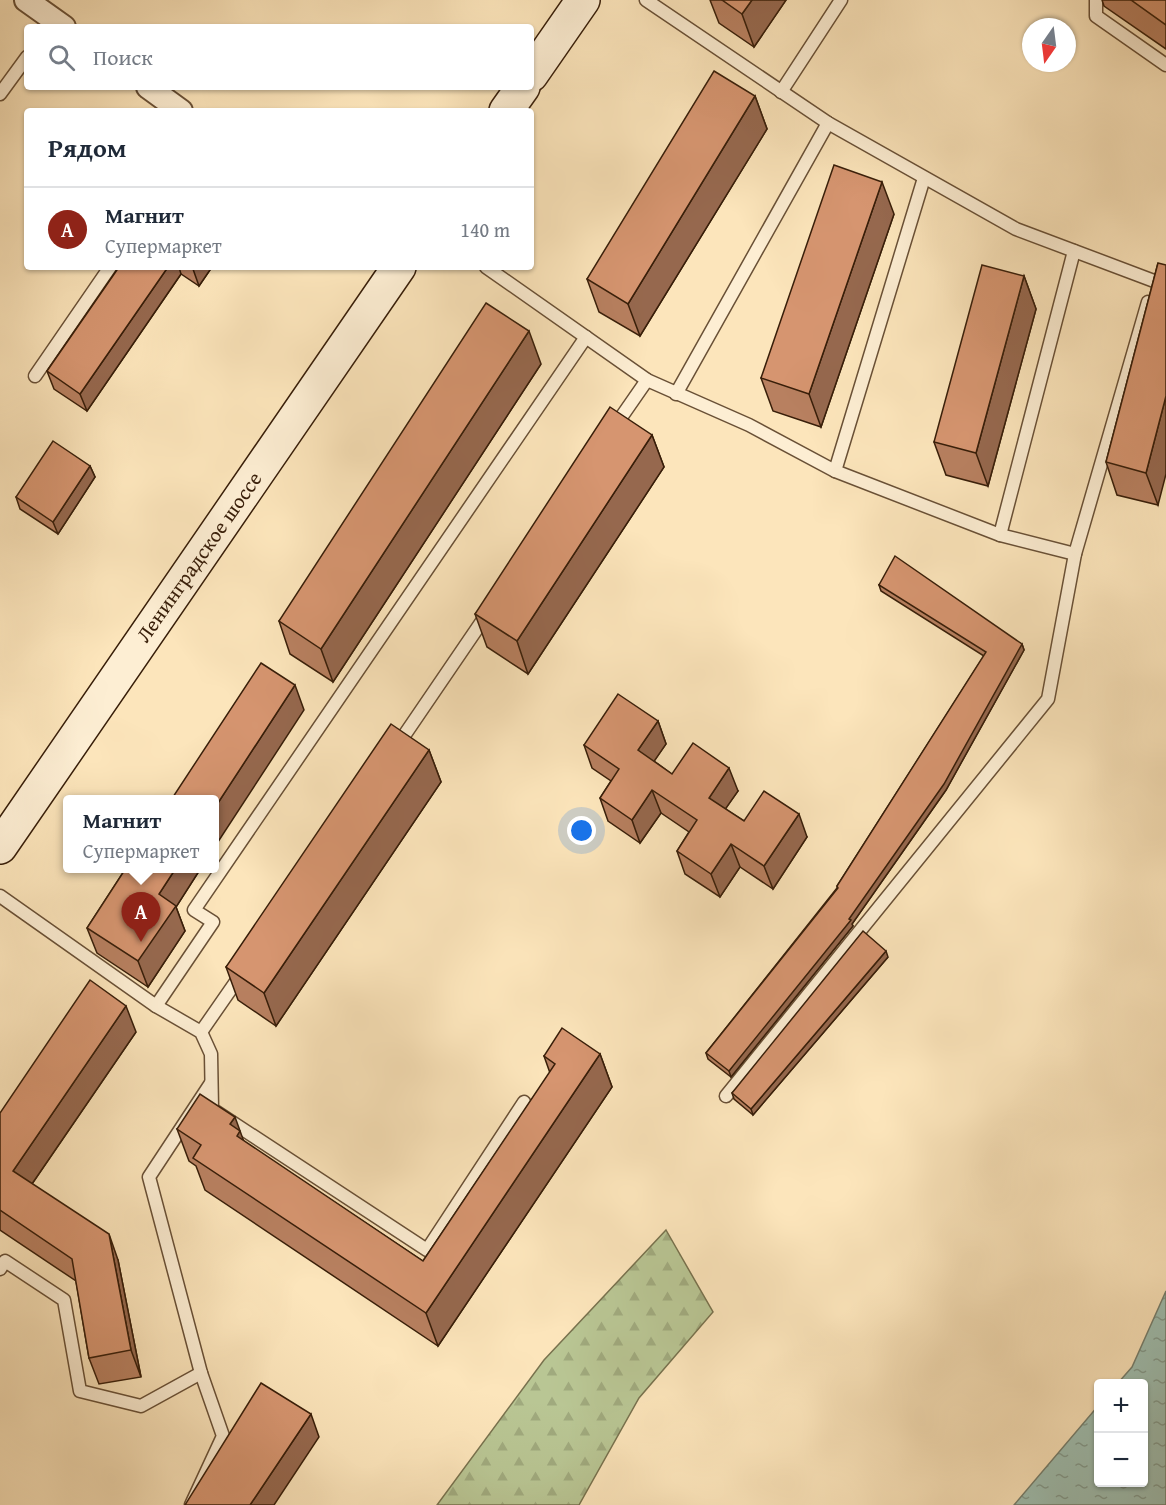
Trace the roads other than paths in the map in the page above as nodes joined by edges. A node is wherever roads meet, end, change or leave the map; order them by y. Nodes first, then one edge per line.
1 (26, 0) edge
2 (583, 0) edge
3 (646, 0) edge
4 (841, 0) edge
5 (1096, 0) edge
6 (55, 24) edge
7 (24, 61) edge
8 (1166, 65) edge
9 (534, 71) edge
10 (152, 90) edge
11 (521, 90) edge
12 (781, 92) junction
13 (0, 94) edge
14 (177, 108) edge
15 (508, 108) edge
16 (828, 123) junction
17 (924, 178) junction
18 (1074, 251) junction
19 (108, 270) edge
20 (397, 270) edge
21 (490, 270) edge
22 (1160, 281) edge
23 (586, 338) junction
24 (35, 376) dead end
25 (647, 380) junction
26 (676, 394) junction
27 (606, 440) edge
28 (835, 471) junction
29 (1000, 535) junction
30 (1075, 554) junction
31 (491, 608) edge
32 (390, 756) edge
33 (0, 847) edge
34 (0, 896) edge
35 (249, 963) edge
36 (156, 1006) junction
37 (201, 1032) junction
38 (211, 1083) junction
39 (726, 1096) dead end
40 (524, 1102) dead end
41 (0, 1269) edge
42 (201, 1373) junction
43 (191, 1505) edge

1 - 6 street
2 - 9 main road
3 - 12 lane
4 - 12 lane
5 - 8 lane
7 - 13 lane
10 - 14 street
11 - 15 main road
12 - 16 lane
16 - 17 lane
16 - 26 lane
17 - 18 lane
17 - 28 lane
18 - 22 lane
18 - 29 lane
19 - 24 lane
20 - 33 main road, Ленинградское шоссе
21 - 23 lane
22 - 30 lane
23 - 25 lane
23 - 36 lane
25 - 26 lane
25 - 27 lane
26 - 28 lane
28 - 29 lane
29 - 30 lane
30 - 39 lane
31 - 32 lane
34 - 36 lane
35 - 37 lane
36 - 37 lane
37 - 38 lane
38 - 40 lane
38 - 42 lane
41 - 42 lane
42 - 43 lane

